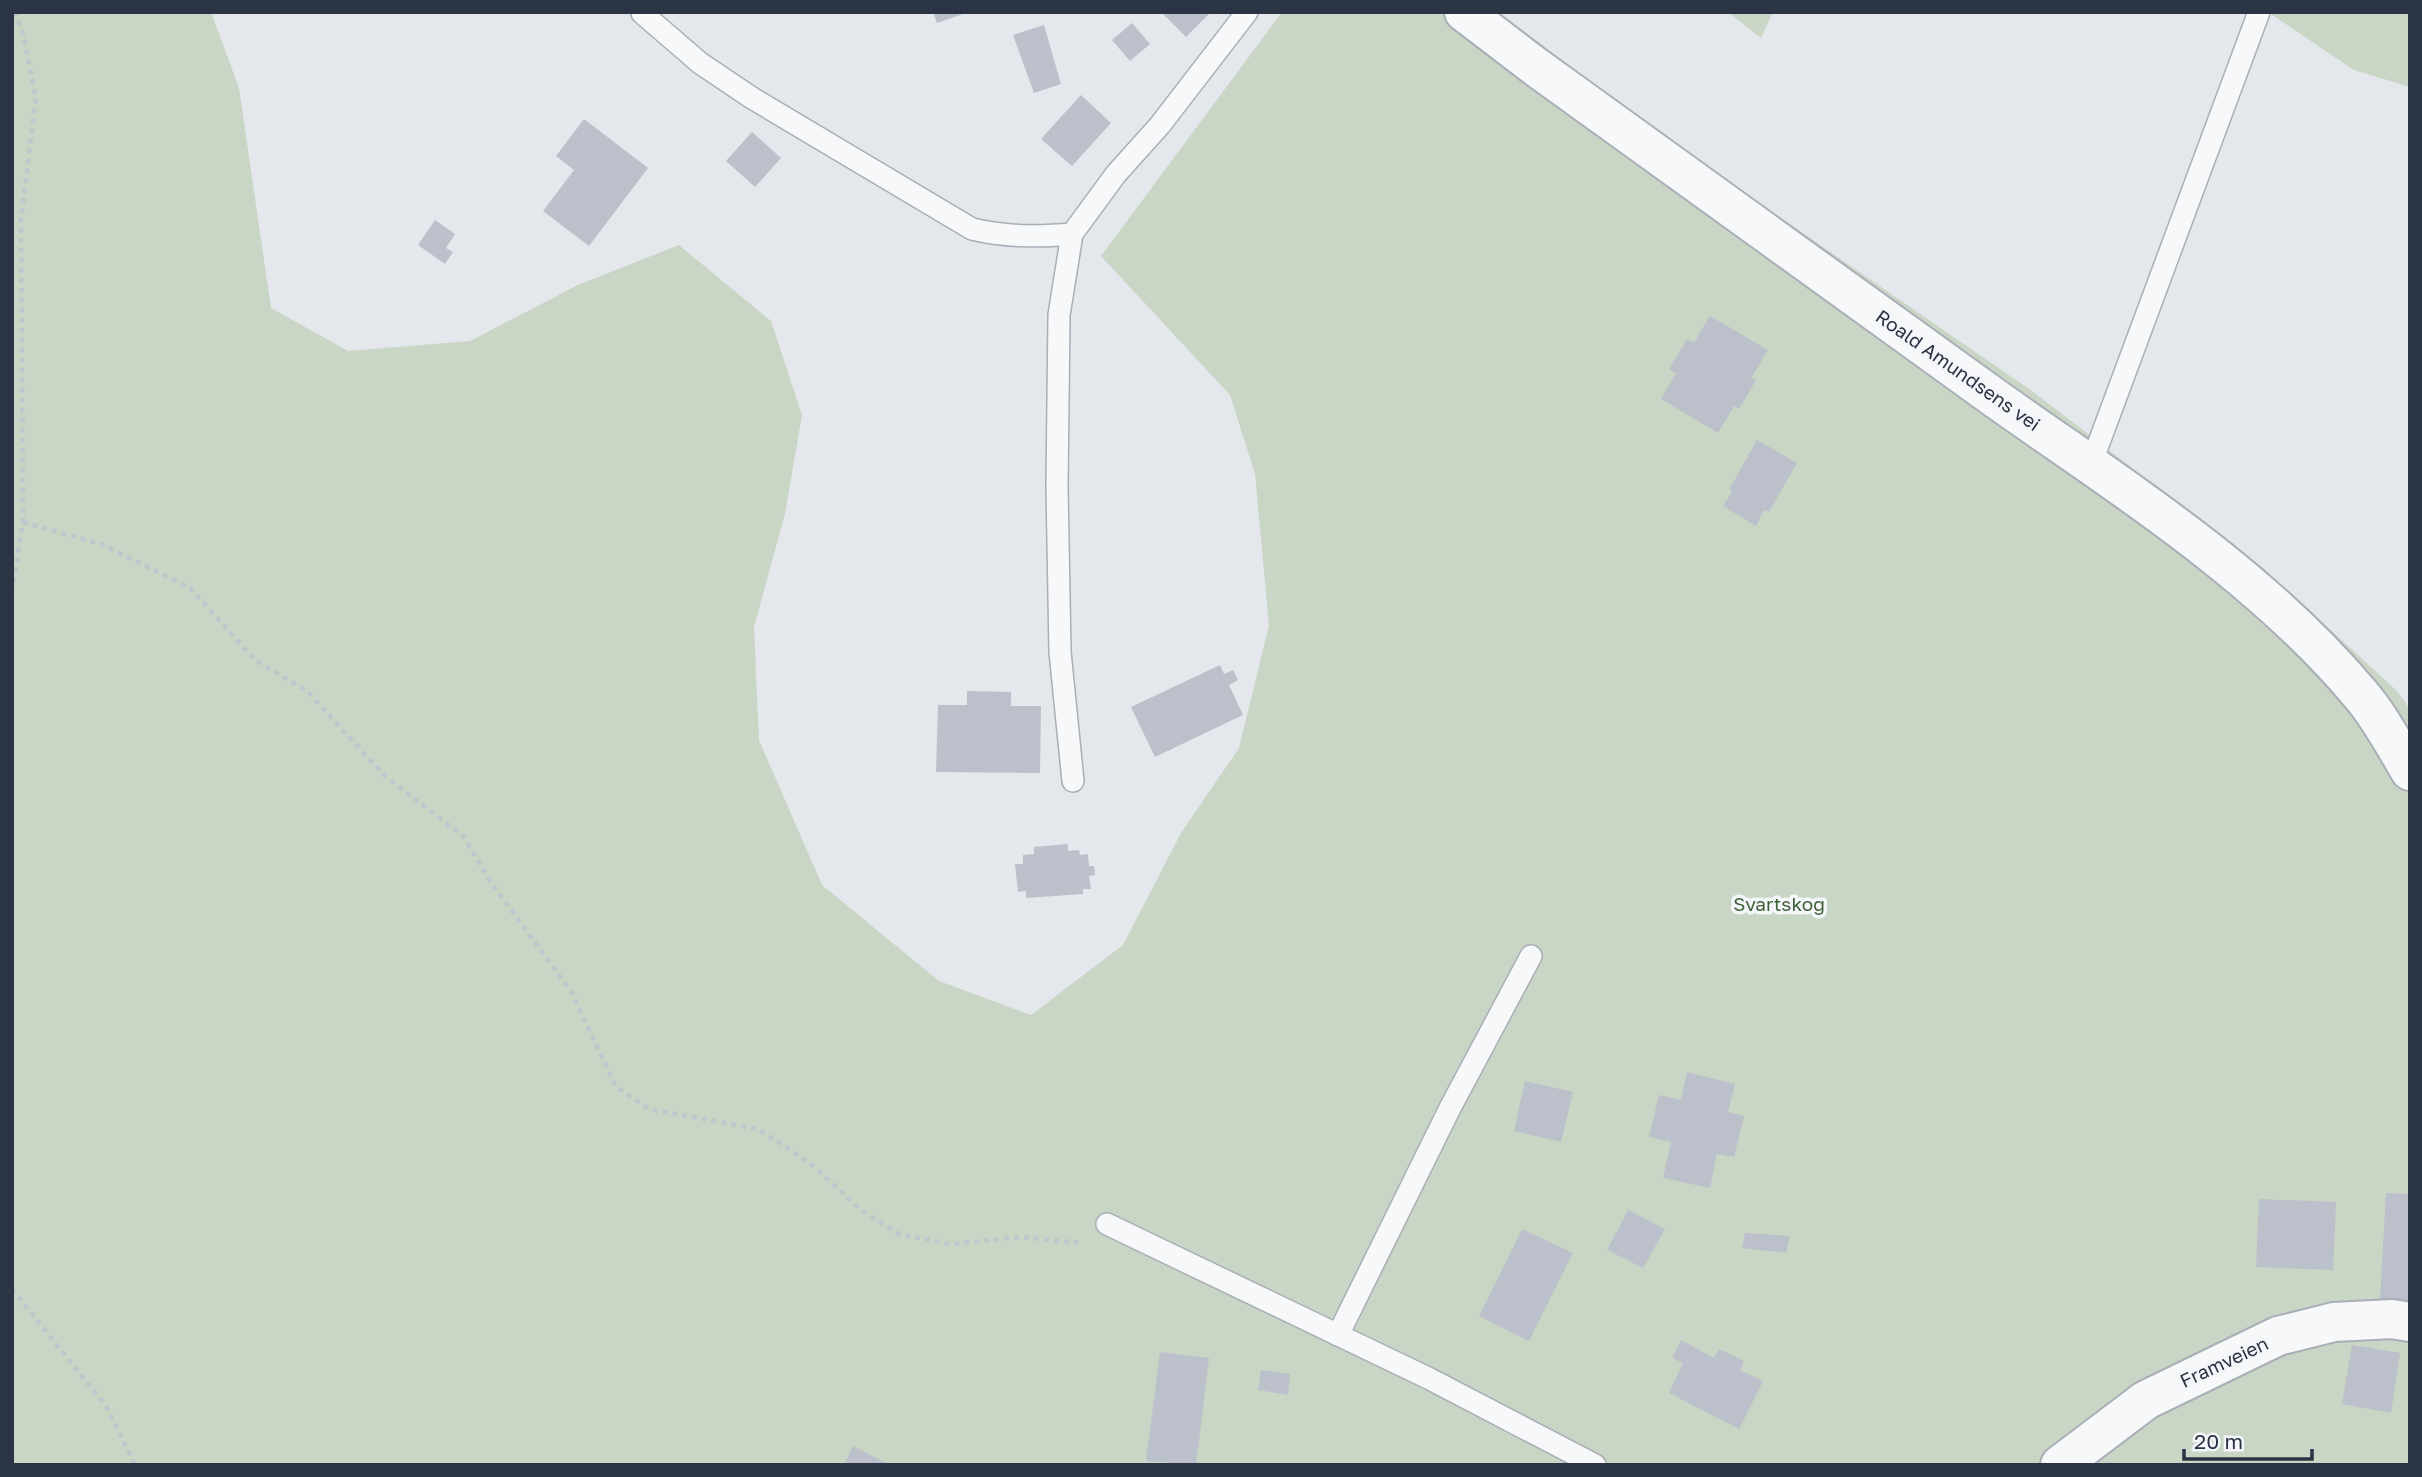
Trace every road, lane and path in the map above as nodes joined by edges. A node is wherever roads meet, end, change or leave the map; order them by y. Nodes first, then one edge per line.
1 (15, 12) edge
2 (1247, 12) edge
3 (1464, 12) edge
4 (2259, 12) edge
5 (642, 13) edge
6 (1072, 234) junction
7 (2091, 464) junction
8 (23, 522) junction
9 (12, 592) edge
10 (2410, 771) edge
11 (1073, 781) dead end
12 (1531, 956) dead end
13 (1107, 1224) dead end
14 (1084, 1243) dead end
15 (12, 1289) edge
16 (2410, 1322) edge
17 (1338, 1335) junction
18 (135, 1465) edge
19 (1595, 1465) edge
20 (2060, 1465) edge

1 - 8 path
2 - 6 lane
3 - 7 street, Roald Amundsens vei
4 - 7 lane
5 - 6 lane
6 - 11 lane
7 - 10 street, Roald Amundsens vei
8 - 9 path
8 - 14 path
12 - 17 lane
13 - 17 lane
15 - 18 path
16 - 20 street, Framveien
17 - 19 lane

